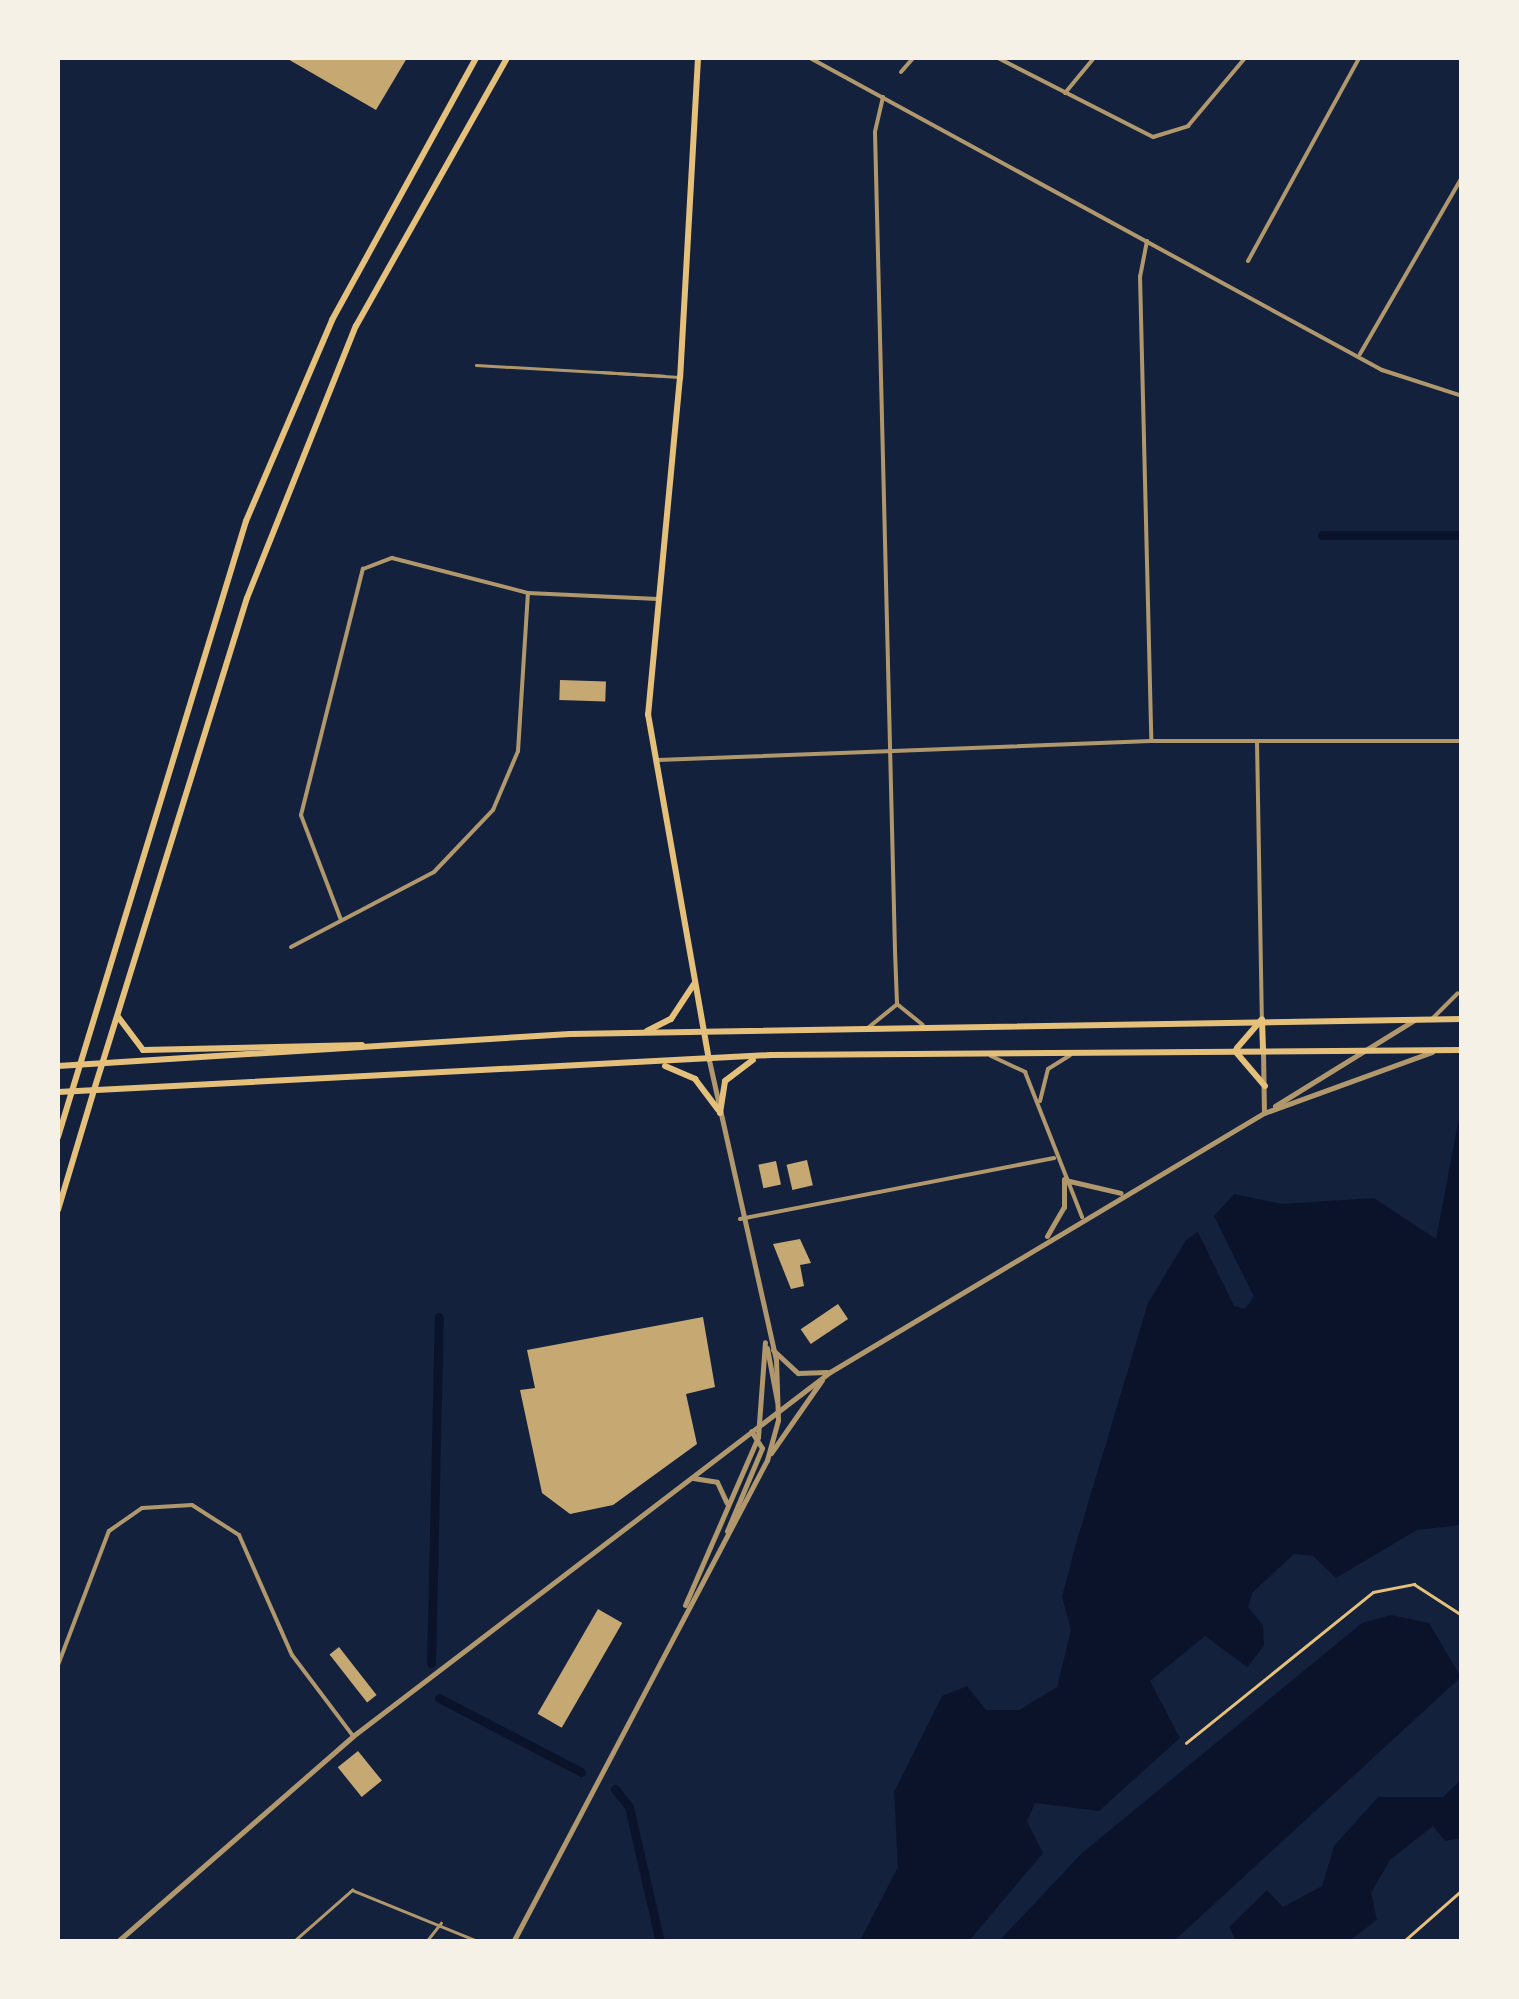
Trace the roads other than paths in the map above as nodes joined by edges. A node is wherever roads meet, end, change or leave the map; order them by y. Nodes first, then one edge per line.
1 (476, 58) edge
2 (507, 58) edge
3 (698, 58) edge
4 (810, 58) edge
5 (913, 58) edge
6 (998, 58) edge
7 (1094, 58) edge
8 (1245, 58) edge
9 (1360, 58) edge
10 (901, 72) dead end
11 (1065, 93) junction
12 (883, 97) junction
13 (1462, 176) edge
14 (1147, 241) junction
15 (1248, 261) dead end
16 (1358, 356) junction
17 (476, 365) dead end
18 (600, 371) junction
19 (664, 376) junction
20 (680, 376) junction
21 (1462, 396) edge
22 (528, 593) junction
23 (660, 599) junction
24 (1151, 741) junction
25 (1257, 741) junction
26 (1461, 741) edge
27 (887, 752) junction
28 (653, 760) junction
29 (341, 920) junction
30 (291, 947) dead end
31 (694, 984) junction
32 (1458, 993) junction
33 (1462, 1000) edge
34 (122, 1004) junction
35 (897, 1004) junction
36 (1262, 1019) junction
37 (1462, 1019) edge
38 (1414, 1020) junction
39 (1430, 1020) junction
40 (927, 1026) junction
41 (869, 1027) junction
42 (631, 1034) junction
43 (704, 1037) junction
44 (388, 1047) junction
45 (1359, 1048) junction
46 (1263, 1049) junction
47 (1444, 1049) junction
48 (1234, 1050) junction
49 (1462, 1050) edge
50 (1077, 1053) junction
51 (984, 1054) junction
52 (771, 1055) junction
53 (709, 1060) junction
54 (102, 1062) junction
55 (80, 1064) junction
56 (654, 1064) junction
57 (58, 1066) edge
58 (1265, 1086) junction
59 (72, 1090) junction
60 (94, 1090) junction
61 (58, 1092) edge
62 (1040, 1106) junction
63 (720, 1113) junction
64 (1264, 1113) junction
65 (58, 1137) edge
66 (1054, 1158) junction
67 (1064, 1179) junction
68 (1124, 1193) junction
69 (58, 1210) edge
70 (1082, 1217) junction
71 (740, 1219) junction
72 (1045, 1238) junction
73 (766, 1341) junction
74 (830, 1372) junction
75 (779, 1409) junction
76 (762, 1422) junction
77 (751, 1431) junction
78 (758, 1438) junction
79 (767, 1460) junction
80 (686, 1481) junction
81 (726, 1511) junction
82 (726, 1538) junction
83 (683, 1612) junction
84 (58, 1665) edge
85 (352, 1736) junction
86 (442, 1922) junction
87 (117, 1942) edge
88 (293, 1942) edge
89 (426, 1942) edge
90 (480, 1942) edge
91 (513, 1942) edge

1 - 55 main road
2 - 34 main road
3 - 20 main road
4 - 12 street
5 - 10 street
6 - 11 street
7 - 11 street
8 - 11 street
9 - 15 street
12 - 14 street
12 - 27 street
13 - 16 street
14 - 16 street
14 - 24 street
16 - 21 street
17 - 18 lane
18 - 19 lane
18 - 19 lane
19 - 20 lane
20 - 23 main road
22 - 23 street
22 - 29 street
22 - 29 street
23 - 28 main road
24 - 25 street
24 - 27 street
25 - 26 street
25 - 36 street
26 - 32 street
27 - 28 street
27 - 35 street
28 - 31 main road
29 - 30 street
31 - 42 main road
31 - 43 main road
32 - 33 street
32 - 39 street
34 - 44 main road
34 - 54 main road
35 - 40 street
35 - 41 street
36 - 38 main road
36 - 40 main road
36 - 46 main road
36 - 48 main road
37 - 39 main road
38 - 39 main road
38 - 45 street
40 - 41 main road
41 - 43 main road
42 - 43 main road
42 - 44 main road
43 - 53 main road
44 - 54 main road
45 - 46 main road
45 - 47 main road
45 - 64 street
46 - 48 main road
46 - 58 street
47 - 49 main road
47 - 64 street
48 - 50 main road
48 - 58 main road
50 - 51 main road
50 - 62 street
51 - 52 main road
51 - 62 street
52 - 53 main road
52 - 63 main road
53 - 56 main road
53 - 63 street
54 - 55 main road
54 - 60 main road
55 - 57 main road
55 - 59 main road
56 - 60 main road
56 - 63 main road
58 - 64 street
59 - 60 main road
59 - 61 main road
59 - 65 main road
60 - 69 main road
62 - 66 street
63 - 71 street
64 - 68 street
66 - 67 street
66 - 71 street
67 - 68 street
67 - 70 street
67 - 72 street
68 - 70 street
70 - 72 street
71 - 73 street
72 - 74 street
73 - 74 street
73 - 75 street
73 - 76 street
74 - 75 street
74 - 79 street
75 - 76 street
75 - 79 street
76 - 77 street
76 - 78 street
77 - 78 street
77 - 80 street
78 - 81 street
78 - 82 street
79 - 82 street
80 - 81 street
80 - 85 street
81 - 83 street
82 - 83 street
83 - 91 street
84 - 85 street
85 - 87 street
86 - 88 lane
86 - 89 lane
86 - 90 lane

